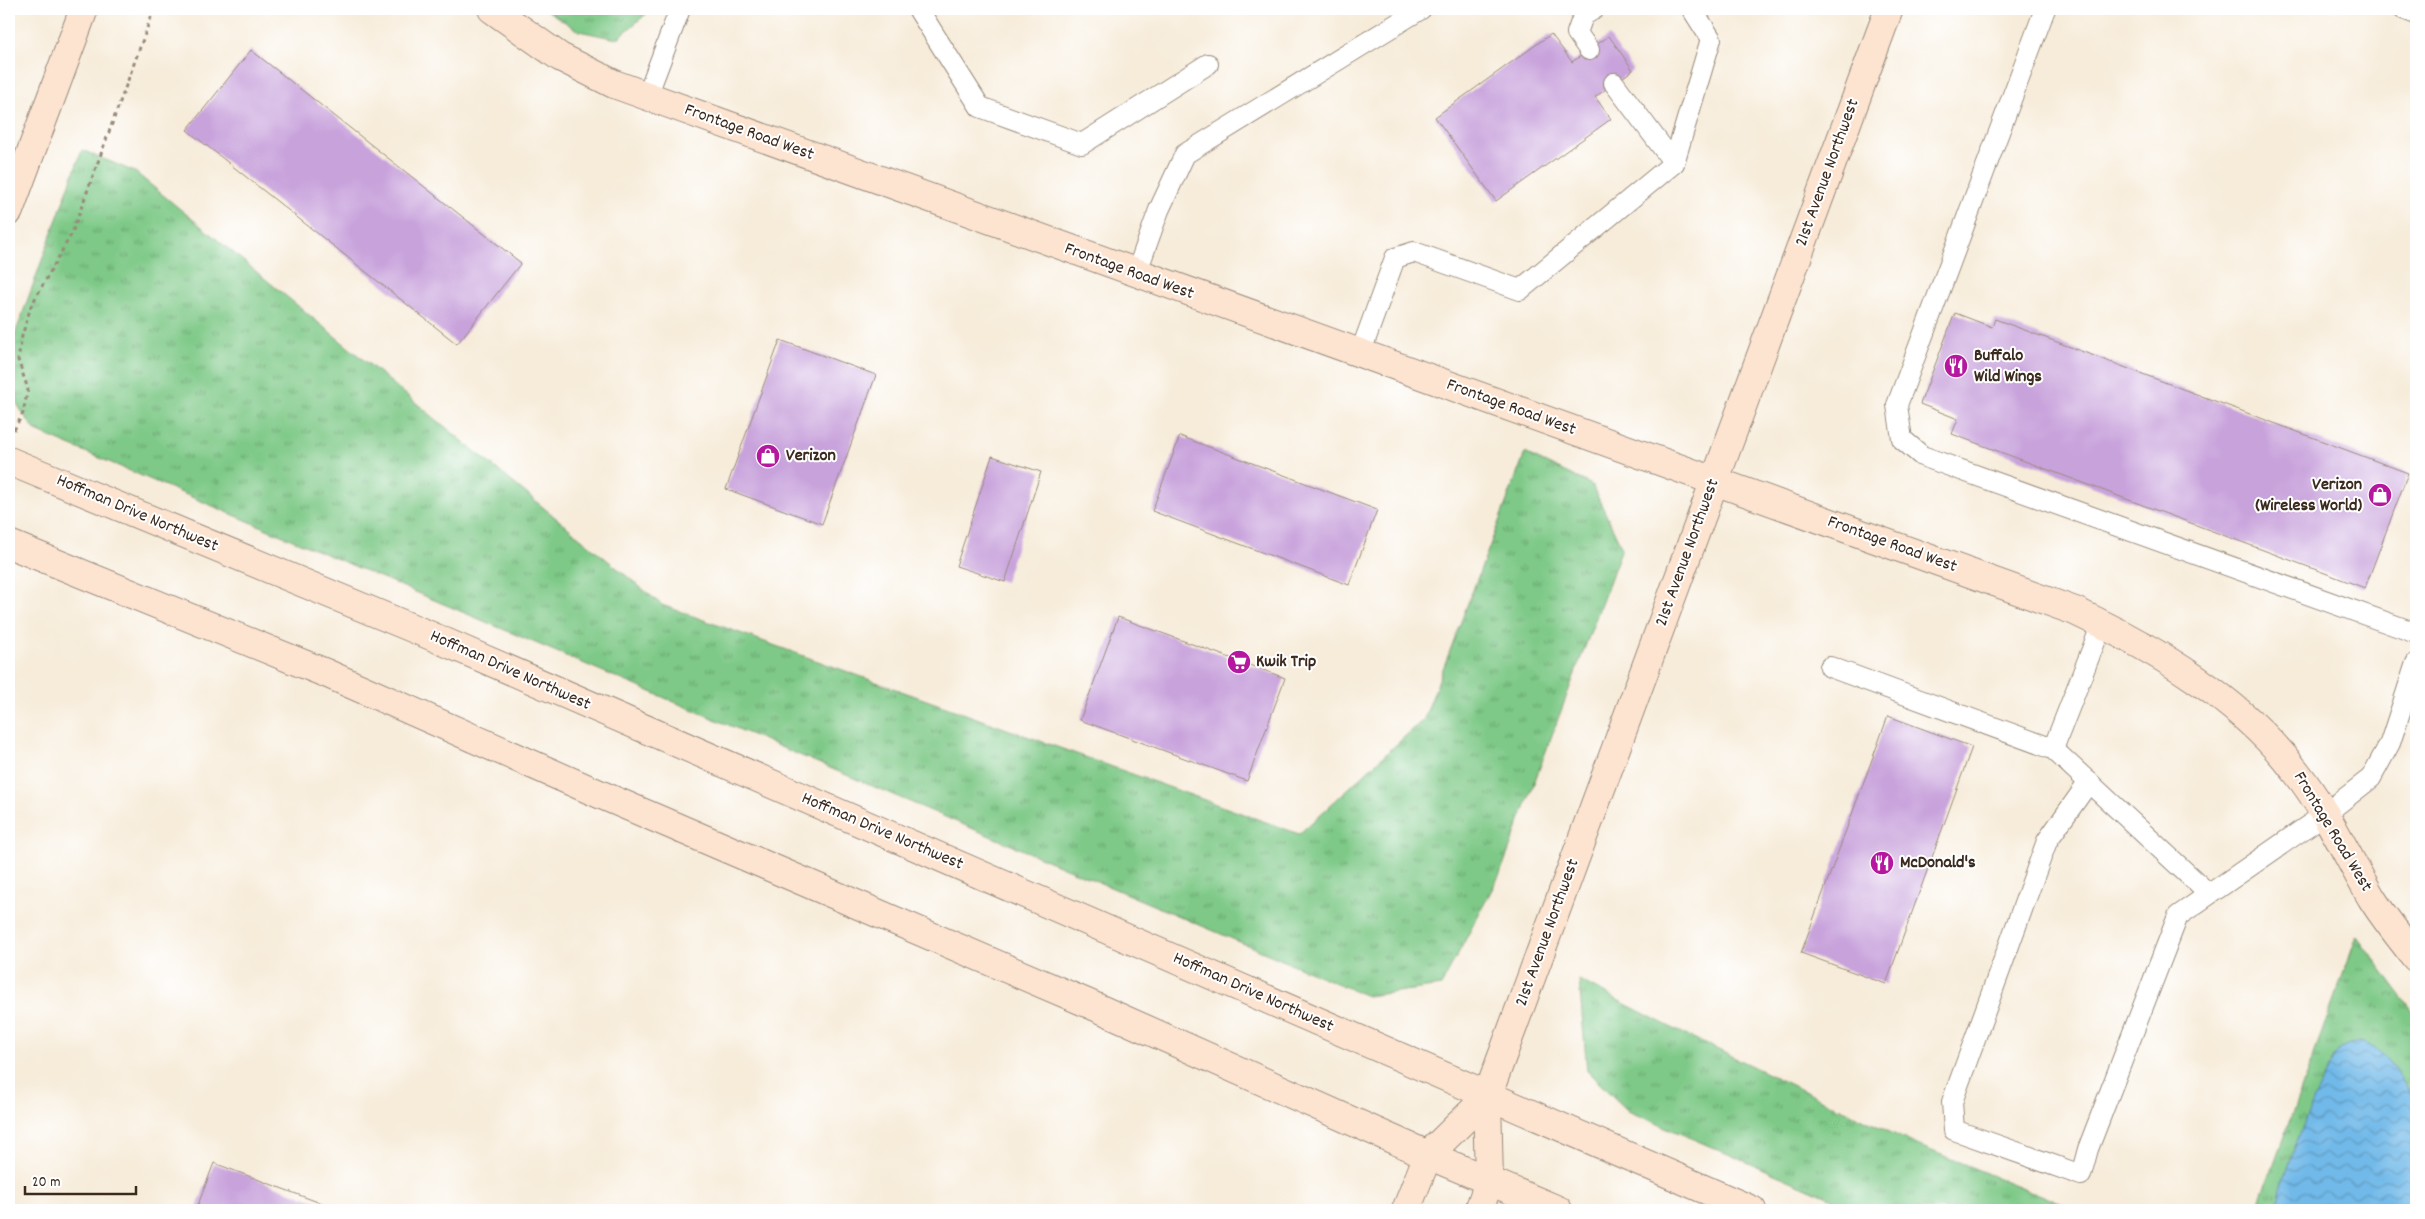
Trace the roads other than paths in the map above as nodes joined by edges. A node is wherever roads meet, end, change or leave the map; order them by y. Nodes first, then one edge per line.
1 (84, 9) edge
2 (492, 9) edge
3 (680, 9) edge
4 (918, 9) edge
5 (1421, 9) edge
6 (1594, 9) edge
7 (1692, 9) edge
8 (1889, 9) edge
9 (2045, 9) edge
10 (2403, 9) edge
11 (2416, 14) edge
12 (1589, 50) dead end
13 (1208, 64) dead end
14 (1614, 83) dead end
15 (647, 96) junction
16 (1674, 163) junction
17 (9, 211) edge
18 (1136, 274) junction
19 (1360, 354) junction
20 (9, 461) edge
21 (1714, 481) junction
22 (9, 544) edge
23 (2102, 624) junction
24 (2416, 633) edge
25 (2416, 663) edge
26 (1830, 667) dead end
27 (2053, 749) junction
28 (2089, 782) junction
29 (2325, 814) junction
30 (2209, 894) junction
31 (2416, 958) edge
32 (1488, 1097) junction
33 (1428, 1156) junction
34 (1490, 1182) junction
35 (1406, 1210) edge
36 (1479, 1210) edge
37 (1558, 1210) edge
38 (1752, 1210) edge

1 - 17 street
2 - 15 street, Frontage Road West
3 - 15 lane
4 - 13 lane
5 - 18 lane
6 - 12 lane
7 - 16 lane
8 - 21 street, 21st Avenue Northwest
9 - 24 lane
10 - 11 lane
14 - 16 lane
15 - 18 street, Frontage Road West
16 - 19 lane
18 - 19 street, Frontage Road West
19 - 21 street, Frontage Road West
20 - 32 street, Hoffman Drive Northwest
21 - 23 street, Frontage Road West
21 - 32 street, 21st Avenue Northwest
22 - 33 street
23 - 27 lane
23 - 29 street, Frontage Road West
25 - 29 lane
26 - 27 lane
27 - 28 lane
28 - 30 lane
28 - 30 lane
29 - 30 lane
29 - 31 street, Frontage Road West
32 - 33 street, 21st Avenue Northwest
32 - 34 street, 21st Avenue Northwest
32 - 38 street, Hoffman Drive Northwest
33 - 34 street
33 - 35 street, 21st Avenue Northwest
34 - 36 street, 21st Avenue Northwest
34 - 37 street

